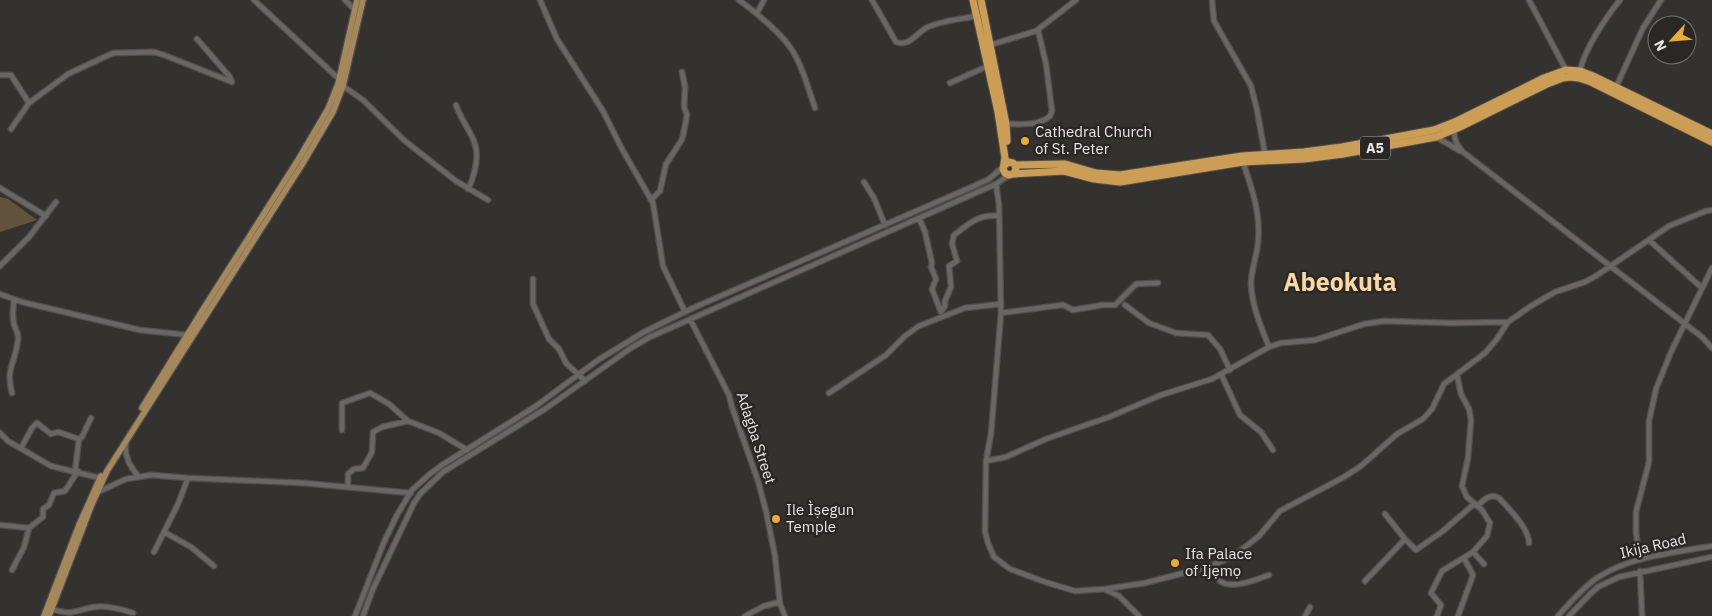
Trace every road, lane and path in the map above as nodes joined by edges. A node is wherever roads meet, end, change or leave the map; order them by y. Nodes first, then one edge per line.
1 (254, 0) edge
2 (344, 0) edge
3 (357, 0) edge
4 (363, 0) edge
5 (540, 0) edge
6 (739, 0) edge
7 (764, 0) edge
8 (872, 0) edge
9 (973, 0) edge
10 (980, 0) edge
11 (1076, 0) edge
12 (1212, 0) edge
13 (1529, 0) edge
14 (1620, 0) edge
15 (1662, 0) edge
16 (354, 9) junction
17 (757, 13) junction
18 (976, 16) junction
19 (1038, 30) junction
20 (197, 39) dead end
21 (990, 45) junction
22 (988, 66) junction
23 (1566, 70) junction
24 (682, 72) dead end
25 (1580, 72) junction
26 (0, 75) edge
27 (339, 79) junction
28 (950, 83) dead end
29 (343, 86) junction
30 (1616, 87) junction
31 (29, 103) junction
32 (456, 106) dead end
33 (815, 108) dead end
34 (1006, 124) junction
35 (11, 128) dead end
36 (1455, 129) junction
37 (1712, 134) edge
38 (1436, 137) junction
39 (1712, 142) edge
40 (1463, 152) junction
41 (1265, 154) junction
42 (1243, 162) junction
43 (1014, 164) junction
44 (1003, 166) junction
45 (1011, 174) junction
46 (864, 182) dead end
47 (996, 184) junction
48 (0, 188) edge
49 (468, 189) junction
50 (488, 200) dead end
51 (652, 200) junction
52 (56, 202) dead end
53 (1712, 210) edge
54 (46, 216) junction
55 (999, 216) junction
56 (919, 218) junction
57 (885, 225) junction
58 (1649, 240) junction
59 (0, 266) edge
60 (1610, 266) junction
61 (1712, 268) edge
62 (533, 279) dead end
63 (1158, 283) dead end
64 (1702, 288) junction
65 (0, 294) edge
66 (14, 300) junction
67 (1001, 304) junction
68 (1125, 305) dead end
69 (685, 312) junction
70 (1001, 313) junction
71 (942, 314) junction
72 (690, 319) junction
73 (1508, 322) junction
74 (1685, 324) junction
75 (188, 335) junction
76 (1269, 347) junction
77 (1712, 348) edge
78 (1230, 370) junction
79 (1221, 374) junction
80 (578, 375) junction
81 (1457, 375) junction
82 (585, 381) junction
83 (12, 393) dead end
84 (829, 393) dead end
85 (91, 418) dead end
86 (408, 420) junction
87 (342, 430) dead end
88 (0, 433) edge
89 (79, 439) junction
90 (126, 440) junction
91 (21, 448) junction
92 (467, 450) junction
93 (1273, 450) dead end
94 (986, 461) junction
95 (76, 471) junction
96 (138, 476) junction
97 (100, 478) junction
98 (188, 478) junction
99 (348, 487) junction
100 (98, 492) junction
101 (411, 493) junction
102 (1475, 505) junction
103 (1385, 514) dead end
104 (0, 525) edge
105 (29, 528) junction
106 (164, 532) junction
107 (1404, 539) junction
108 (1529, 543) dead end
109 (1712, 546) edge
110 (154, 552) dead end
111 (1473, 552) junction
112 (1712, 557) edge
113 (1464, 558) junction
114 (1640, 560) junction
115 (1484, 564) dead end
116 (214, 566) dead end
117 (1211, 566) junction
118 (12, 570) dead end
119 (1640, 571) junction
120 (1269, 575) dead end
121 (1365, 581) dead end
122 (1105, 589) junction
123 (780, 602) junction
124 (1310, 607) dead end
125 (51, 609) junction
126 (133, 613) dead end
127 (44, 616) edge
128 (49, 616) edge
129 (355, 616) edge
130 (363, 616) edge
131 (745, 616) edge
132 (785, 616) edge
133 (1139, 616) edge
134 (1305, 616) edge
135 (1437, 616) edge
136 (1458, 616) edge
137 (1558, 616) edge
138 (1569, 616) edge
139 (1642, 616) edge

1 - 27 street
2 - 16 street
3 - 16 main road
4 - 29 main road
5 - 51 street
6 - 17 street
7 - 17 street
8 - 18 street
9 - 18 highway
10 - 21 highway
11 - 19 street
12 - 41 street
13 - 23 street
14 - 25 street
15 - 30 street
16 - 27 main road
17 - 33 street
18 - 22 highway
19 - 21 street
19 - 34 street
20 - 31 street
21 - 34 highway
22 - 28 street
22 - 44 highway
23 - 25 highway, A5
23 - 41 highway, A5
24 - 51 street
25 - 30 highway, A5
26 - 31 street
27 - 75 main road
29 - 49 street
29 - 90 main road
30 - 37 highway, A5
31 - 35 street
32 - 49 street
34 - 43 highway
36 - 38 highway, A5
36 - 39 highway, A5
36 - 40 street
38 - 40 street
38 - 42 highway, A5
40 - 60 street
41 - 43 highway, A5
42 - 45 highway, A5
42 - 76 street
43 - 44 highway
43 - 45 highway
44 - 45 highway
44 - 57 street
45 - 47 street
46 - 57 street
47 - 55 street
47 - 56 street
48 - 54 street
49 - 50 street
51 - 69 street
52 - 54 street
53 - 58 street
54 - 59 street
55 - 67 street
55 - 71 street
56 - 71 street
56 - 72 street
57 - 69 street
58 - 60 street
58 - 64 street
60 - 73 street
60 - 74 street
61 - 64 street
62 - 80 street
63 - 70 street
64 - 74 street
65 - 66 street
66 - 75 street
66 - 83 street
67 - 70 street
67 - 71 street
68 - 78 street
69 - 80 street
70 - 94 street
71 - 84 street
72 - 82 street
72 - 123 street, Adagba Street
73 - 76 street
73 - 81 street
74 - 77 street
74 - 114 street
75 - 97 main road
76 - 78 street
78 - 79 street
79 - 93 street
79 - 94 street
80 - 82 street
80 - 92 street
81 - 102 street
81 - 117 street
82 - 130 street
85 - 89 street
86 - 87 street
86 - 92 street
86 - 99 street
88 - 91 street
89 - 91 street
89 - 95 street
90 - 96 street
90 - 100 main road
91 - 95 street
92 - 101 street
94 - 122 street
95 - 97 street
95 - 105 street
96 - 98 street
96 - 100 street
97 - 127 main road
98 - 99 street
98 - 106 street
99 - 101 street
100 - 125 main road
101 - 129 street
102 - 107 street
102 - 108 street
102 - 111 street
103 - 107 street
104 - 105 street
105 - 118 street
106 - 110 street
106 - 116 street
107 - 121 street
109 - 114 street, Ikija Road
111 - 113 street
111 - 115 street
112 - 119 street, Ikija Road
113 - 135 street
113 - 136 street
114 - 137 street, Ikija Road
117 - 120 street
117 - 122 street
119 - 138 street, Ikija Road
119 - 139 street
122 - 133 street
123 - 131 street
123 - 132 street, Adagba Street
124 - 134 street
125 - 126 street
125 - 128 main road

